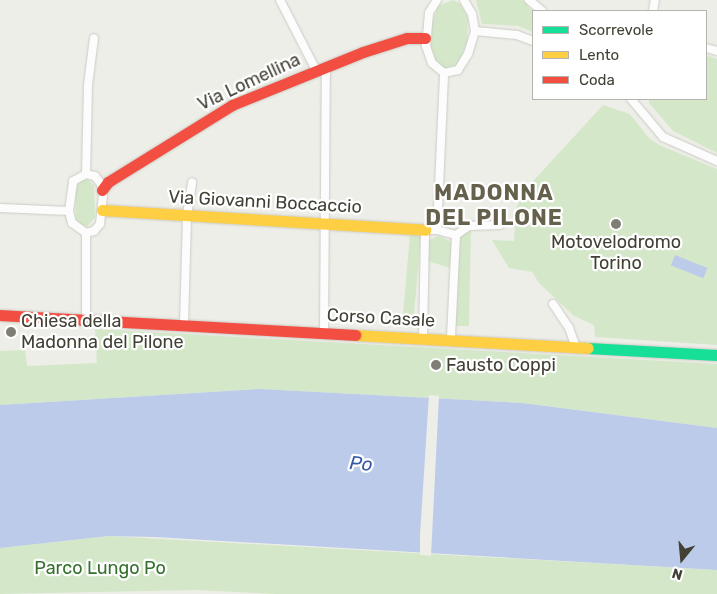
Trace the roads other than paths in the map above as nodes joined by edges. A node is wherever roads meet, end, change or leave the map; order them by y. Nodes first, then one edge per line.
1 (280, 0) edge
2 (464, 0) edge
3 (529, 0) edge
4 (433, 1) edge
5 (541, 10) edge
6 (475, 31) junction
7 (94, 38) dead end
8 (425, 38) junction
9 (532, 41) edge
10 (321, 68) junction
11 (444, 73) junction
12 (632, 100) edge
13 (717, 161) edge
14 (86, 174) junction
15 (192, 182) dead end
16 (102, 190) junction
17 (0, 208) edge
18 (102, 210) junction
19 (69, 211) junction
20 (187, 215) junction
21 (326, 223) junction
22 (500, 225) dead end
23 (425, 230) junction
24 (437, 230) junction
25 (86, 233) junction
26 (456, 234) junction
27 (553, 304) dead end
28 (0, 316) edge
29 (86, 318) junction
30 (184, 326) junction
31 (324, 332) junction
32 (423, 338) junction
33 (451, 339) junction
34 (576, 347) junction
35 (717, 355) edge

1 - 10 street
2 - 6 street
3 - 5 street
4 - 8 street
6 - 9 street
6 - 11 street
7 - 14 street
8 - 10 main road, Via Lomellina
8 - 11 street
10 - 16 main road, Via Lomellina
10 - 21 street
11 - 24 street
12 - 13 street
14 - 16 street
14 - 19 street
15 - 20 street
16 - 18 street
17 - 19 street
18 - 20 main road, Via Giovanni Boccaccio
18 - 25 street
19 - 25 street
20 - 21 main road, Via Giovanni Boccaccio
20 - 30 street
21 - 23 main road, Via Giovanni Boccaccio
21 - 31 street
22 - 26 street
23 - 24 street
23 - 32 street
24 - 26 street
25 - 29 street
26 - 33 street
27 - 34 street
28 - 29 main road, Corso Casale
29 - 30 main road, Corso Casale
30 - 31 main road, Corso Casale
31 - 32 main road, Corso Casale
32 - 33 main road, Corso Casale
33 - 34 main road, Corso Casale
34 - 35 main road, Corso Casale

